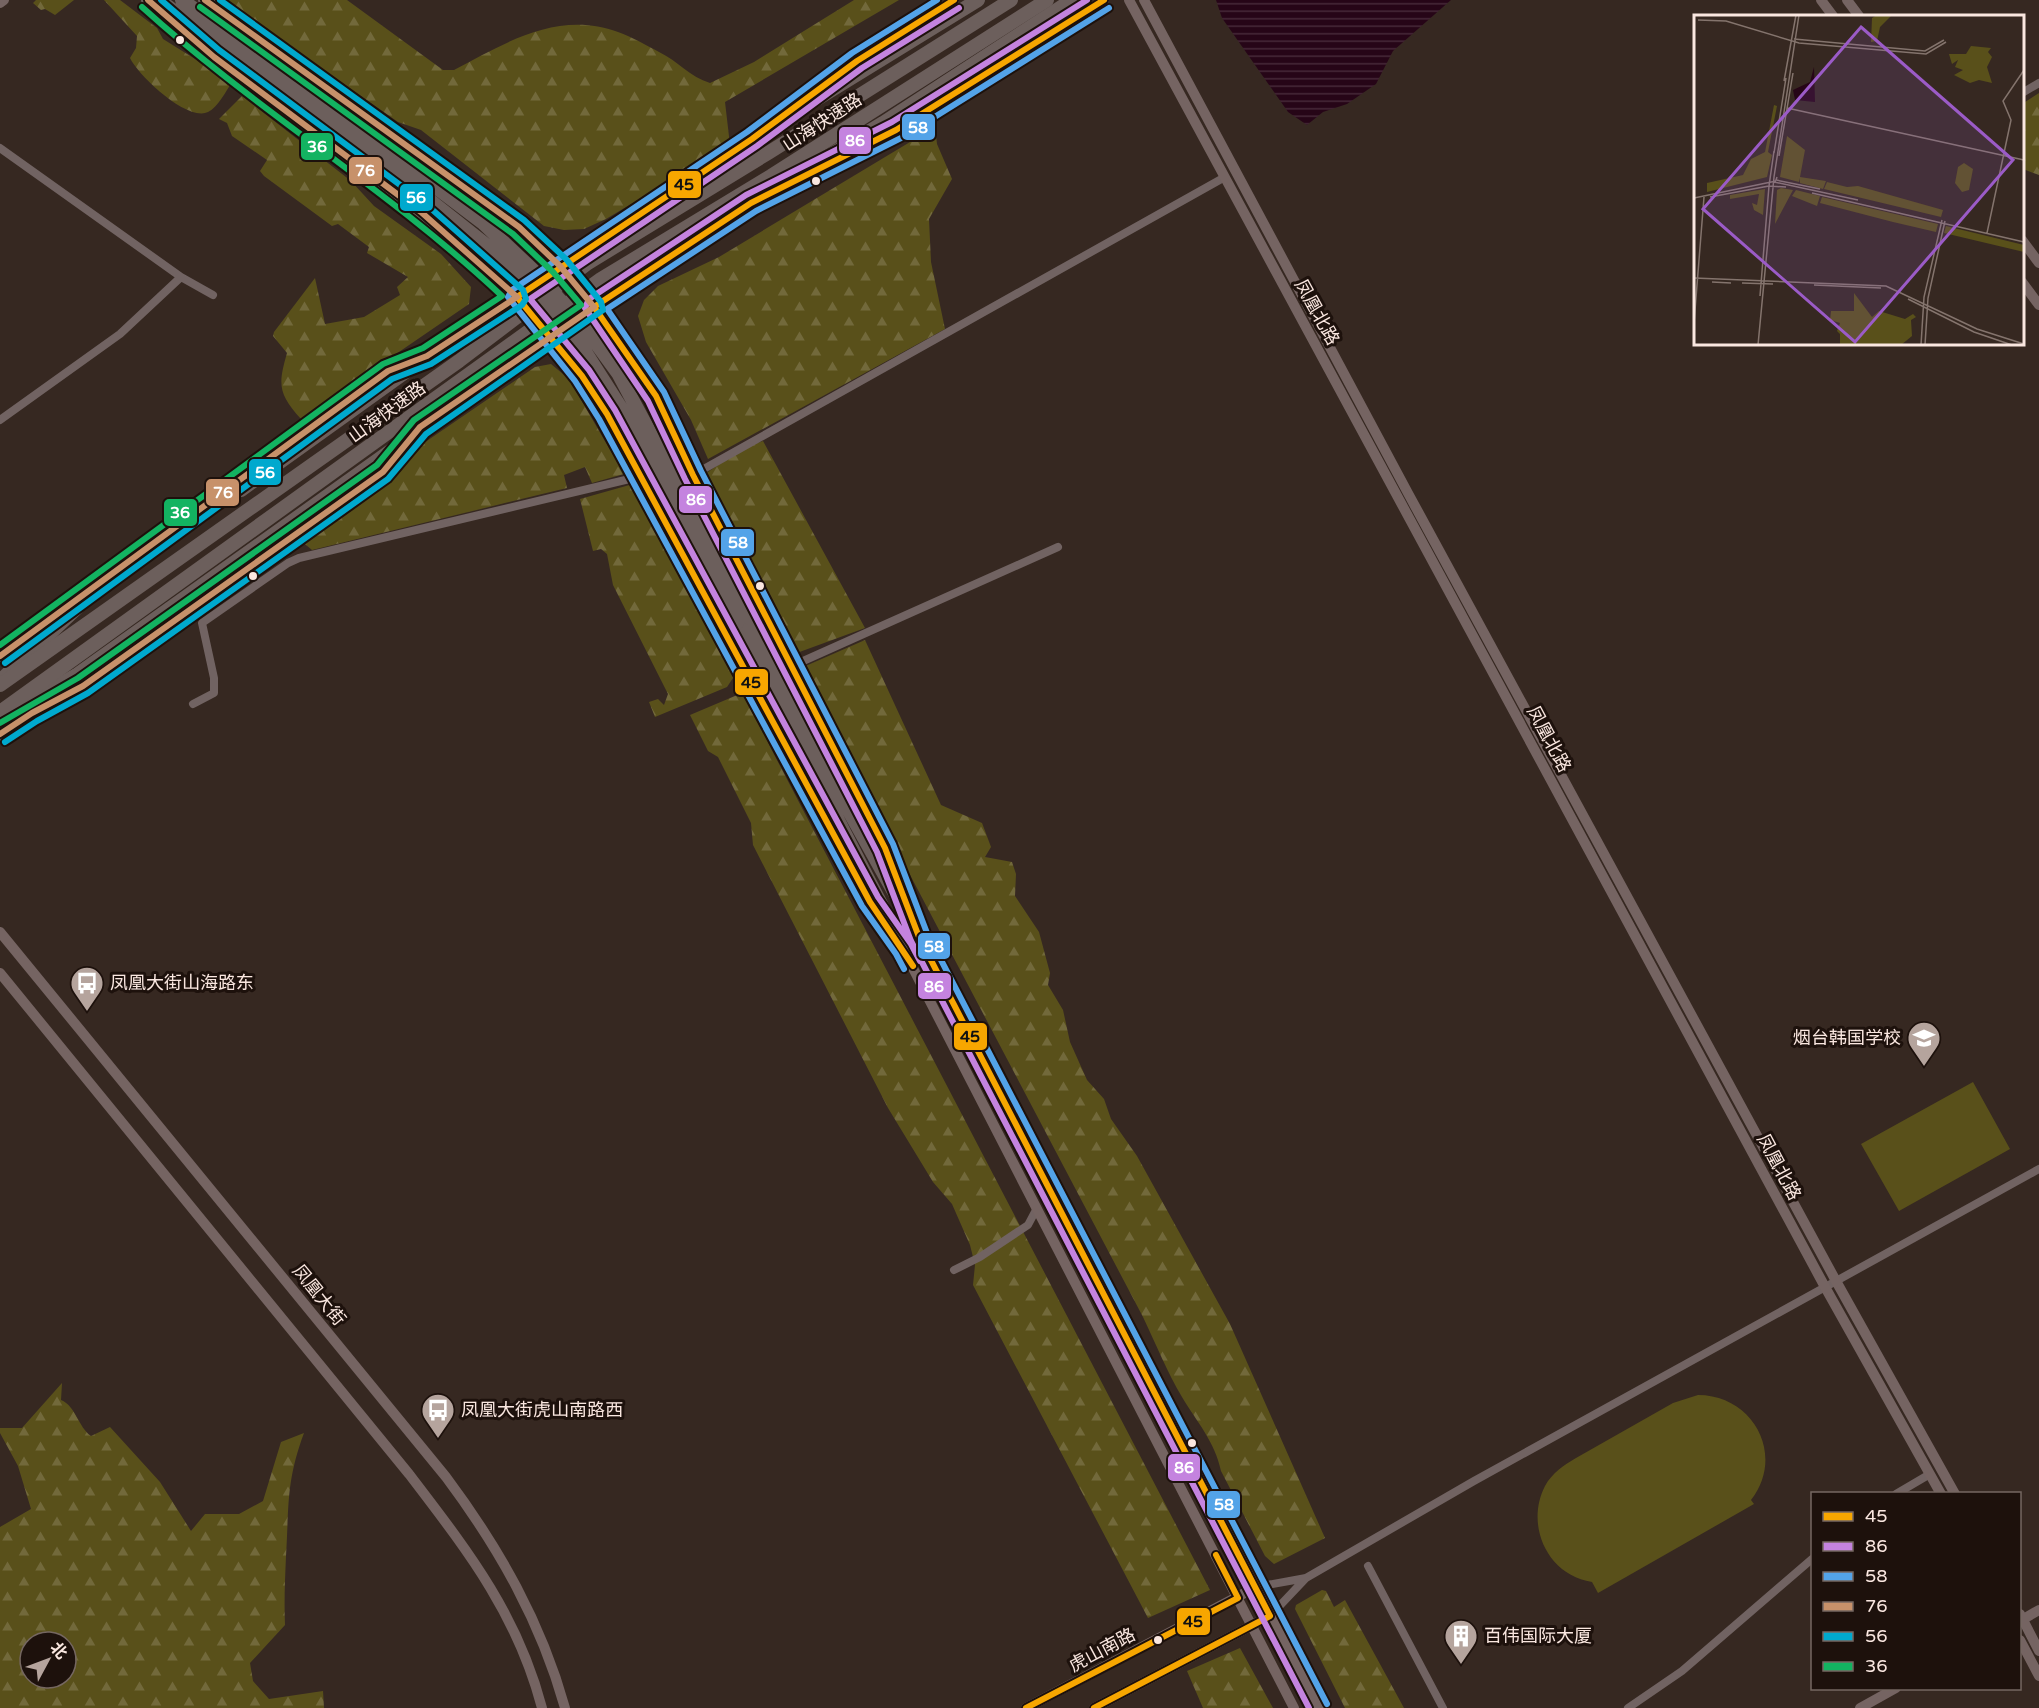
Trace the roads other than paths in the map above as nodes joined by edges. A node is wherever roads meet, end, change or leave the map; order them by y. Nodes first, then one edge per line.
1 (148, 0) edge
2 (159, 0) edge
3 (182, 0) edge
4 (205, 0) edge
5 (954, 0) edge
6 (978, 0) edge
7 (1011, 0) edge
8 (1047, 0) edge
9 (1072, 0) edge
10 (1104, 0) edge
11 (1129, 0) edge
12 (1144, 0) edge
13 (1821, 0) edge
14 (1847, 0) edge
15 (1832, 15) edge
16 (1858, 15) edge
17 (2039, 83) edge
18 (2024, 92) edge
19 (752, 140) junction
20 (0, 148) edge
21 (392, 162) junction
22 (1225, 177) junction
23 (751, 203) junction
24 (2024, 243) edge
25 (2039, 263) edge
26 (560, 266) junction
27 (181, 277) junction
28 (2024, 285) edge
29 (213, 295) dead end
30 (517, 297) junction
31 (2039, 305) edge
32 (594, 307) junction
33 (550, 335) junction
34 (427, 356) junction
35 (0, 420) edge
36 (420, 427) junction
37 (693, 475) junction
38 (642, 476) junction
39 (1058, 547) dead end
40 (743, 620) junction
41 (0, 656) edge
42 (792, 666) junction
43 (0, 683) edge
44 (193, 704) dead end
45 (0, 712) edge
46 (0, 719) edge
47 (0, 735) edge
48 (0, 932) edge
49 (920, 937) junction
50 (904, 949) junction
51 (0, 973) edge
52 (2039, 1169) edge
53 (1037, 1208) junction
54 (954, 1270) dead end
55 (1836, 1281) junction
56 (1825, 1287) junction
57 (1930, 1474) junction
58 (1899, 1492) edge
59 (1940, 1492) edge
60 (1954, 1492) edge
61 (1811, 1561) edge
62 (1368, 1566) dead end
63 (1305, 1578) junction
64 (1256, 1587) junction
65 (1238, 1598) junction
66 (2039, 1610) edge
67 (1270, 1616) junction
68 (2021, 1618) edge
69 (2021, 1620) edge
70 (1251, 1626) junction
71 (2021, 1644) edge
72 (2039, 1651) edge
73 (2039, 1676) edge
74 (1894, 1690) edge
75 (542, 1708) edge
76 (566, 1708) edge
77 (1026, 1708) edge
78 (1094, 1708) edge
79 (1294, 1708) edge
80 (1318, 1708) edge
81 (1443, 1708) edge
82 (1628, 1708) edge
83 (1860, 1708) edge

1 - 30 highway
2 - 21 highway
3 - 21 highway
4 - 26 highway
5 - 19 main road
6 - 19 highway
7 - 43 highway, 山海快速路, bridge
8 - 45 highway, 山海快速路, bridge
9 - 23 highway
10 - 23 main road
11 - 22 main road, 凤凰北路
12 - 55 main road, 凤凰北路
13 - 15 main road
14 - 16 main road
17 - 18 street
19 - 26 main road
20 - 27 street
21 - 40 highway, bridge
22 - 37 street
22 - 56 main road, 凤凰北路
23 - 32 main road
24 - 25 main road
26 - 30 main road
26 - 32 highway
27 - 29 street
27 - 35 street
28 - 31 main road
30 - 33 main road
30 - 34 highway
32 - 33 highway
32 - 37 main road
33 - 36 highway
33 - 38 main road
34 - 41 highway
34 - 43 highway
36 - 46 highway
36 - 47 highway
37 - 42 main road
38 - 44 street
38 - 50 main road
39 - 42 street
40 - 49 highway
40 - 50 highway
42 - 49 main road
48 - 76 main road, 凤凰大街
49 - 64 main road
50 - 53 main road
51 - 75 main road
52 - 55 street
53 - 54 street
53 - 65 main road
55 - 56 street
55 - 60 main road, 凤凰北路
56 - 57 main road, 凤凰北路
56 - 63 street
57 - 58 street
57 - 59 main road, 凤凰北路
61 - 82 street
62 - 81 street
63 - 64 street
63 - 67 street
64 - 65 main road, 虎山南路
64 - 67 main road
65 - 70 main road
65 - 77 main road, 虎山南路
66 - 68 main road
67 - 70 main road
67 - 80 main road
69 - 72 main road
70 - 78 main road
70 - 79 main road
71 - 73 main road
74 - 83 main road

